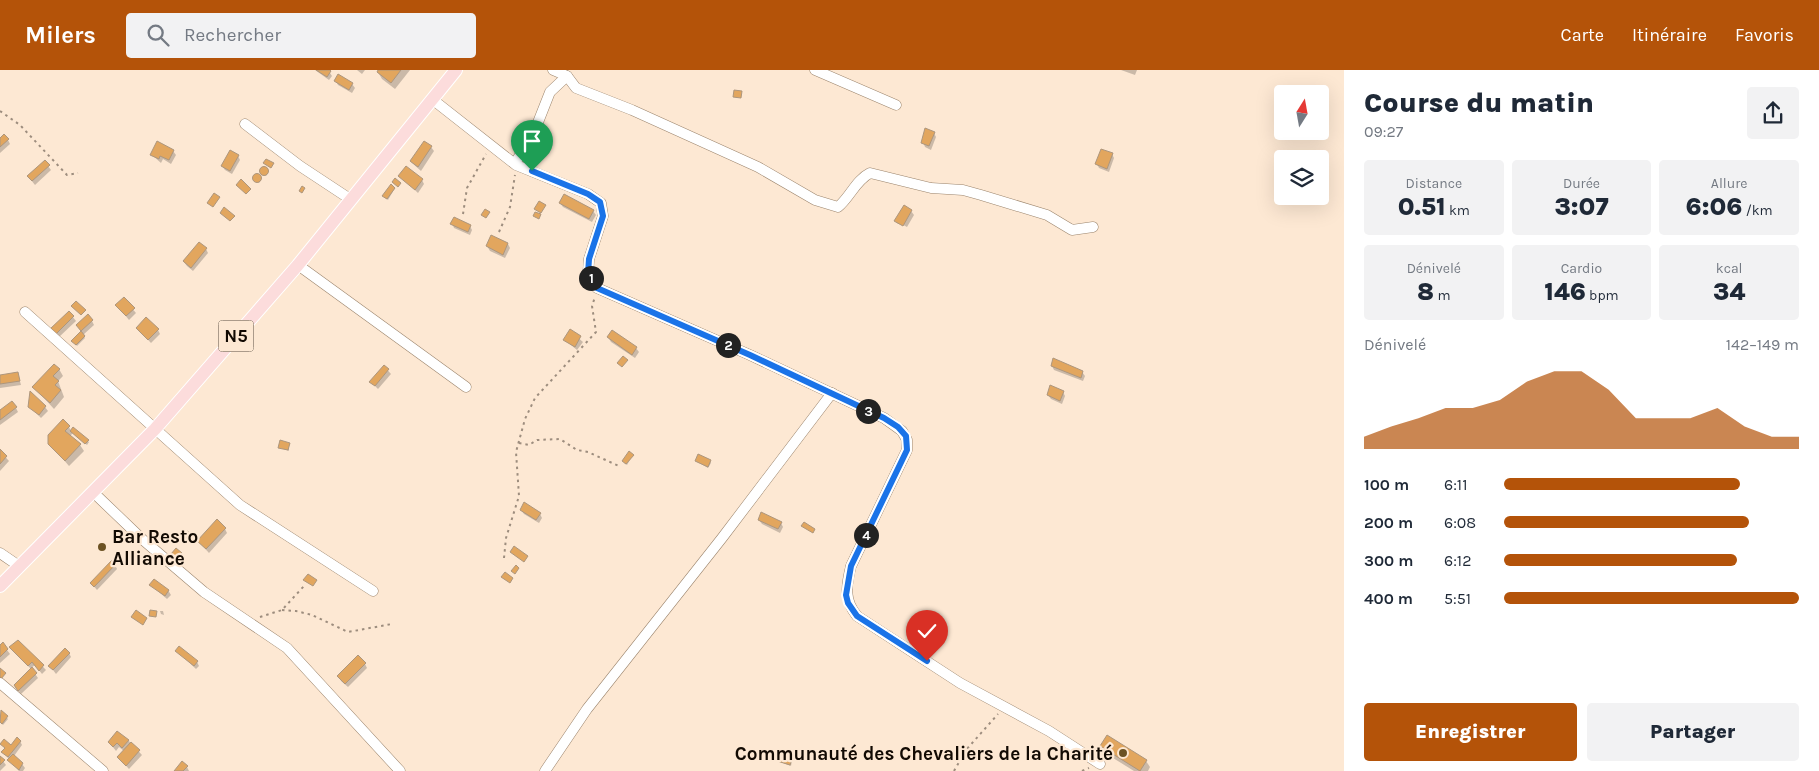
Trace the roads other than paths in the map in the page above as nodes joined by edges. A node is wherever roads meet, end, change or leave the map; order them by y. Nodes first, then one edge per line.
1 (456, 70) edge
2 (553, 70) edge
3 (814, 70) edge
4 (567, 76) junction
5 (432, 99) junction
6 (896, 106) dead end
7 (245, 124) dead end
8 (516, 164) junction
9 (350, 199) junction
10 (1093, 226) dead end
11 (298, 265) junction
12 (25, 312) dead end
13 (466, 387) dead end
14 (832, 393) junction
15 (156, 429) junction
16 (94, 493) junction
17 (0, 554) edge
18 (19, 566) junction
19 (0, 586) edge
20 (373, 591) dead end
21 (0, 683) edge
22 (1100, 764) dead end
23 (102, 771) edge
24 (400, 771) edge
25 (546, 771) edge

1 - 5 main road, N5 / N5
2 - 4 street
3 - 6 street
4 - 8 street
4 - 10 street
5 - 8 street
5 - 9 main road, N5 / N5
7 - 9 street
8 - 14 street
9 - 11 main road, N5 / N5
11 - 13 street
11 - 15 main road, N5 / N5
12 - 15 street
14 - 22 street
14 - 25 street
15 - 16 main road, N5 / N5
15 - 20 street
16 - 18 main road, N5 / N5
16 - 24 street
17 - 18 street
18 - 19 main road, N5 / N5
21 - 23 street

